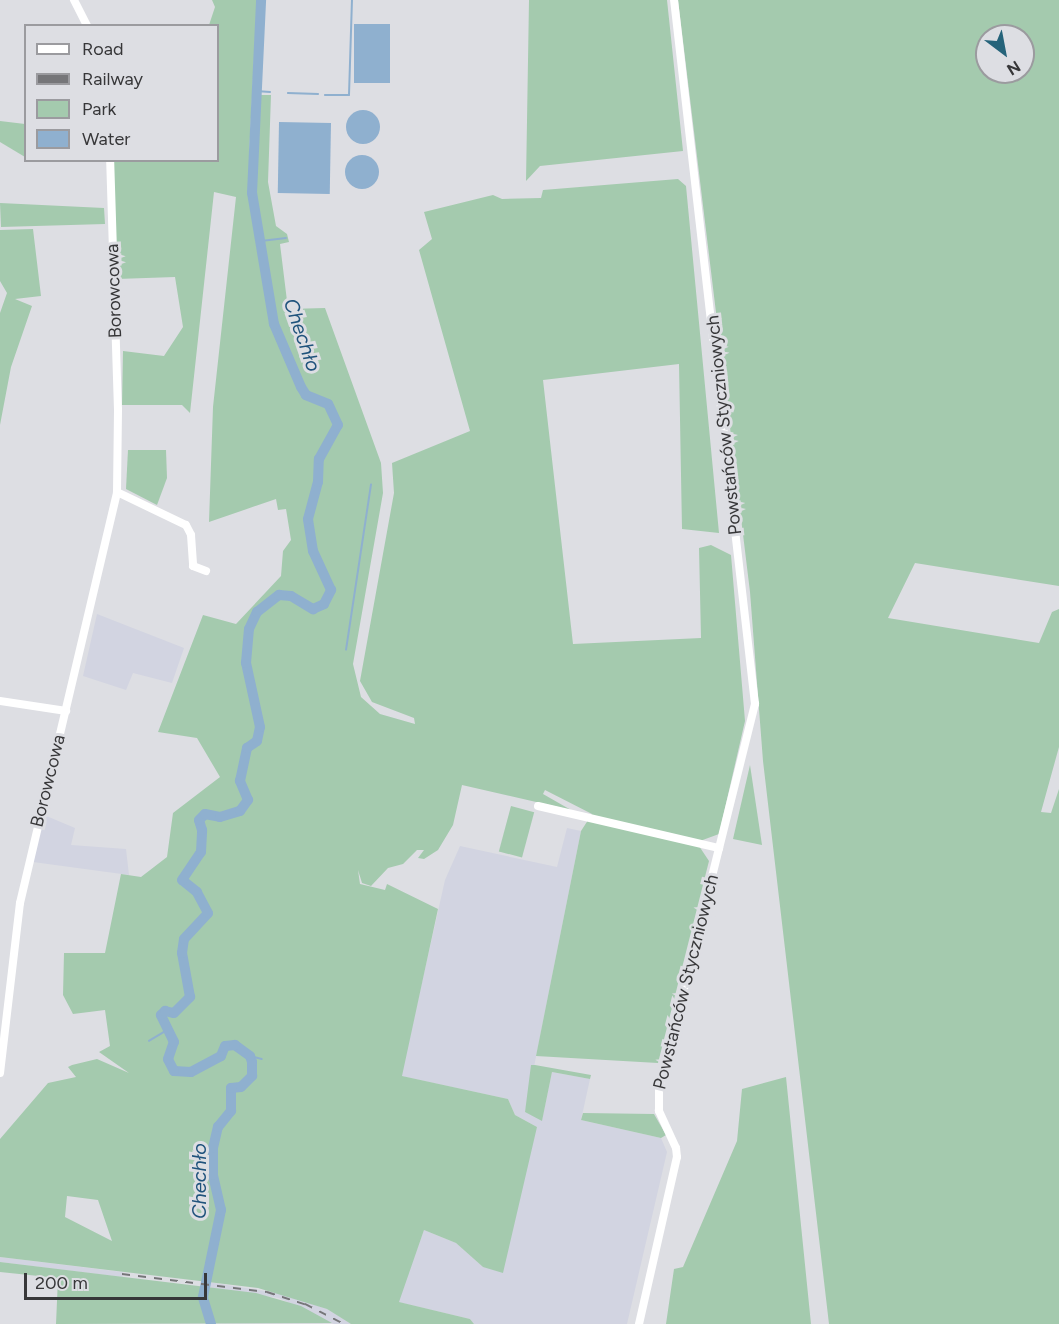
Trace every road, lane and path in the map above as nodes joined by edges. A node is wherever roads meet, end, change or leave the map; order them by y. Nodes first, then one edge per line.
1 (74, 0) edge
2 (674, 0) edge
3 (86, 24) edge
4 (110, 162) edge
5 (117, 492) junction
6 (206, 571) dead end
7 (0, 701) edge
8 (66, 711) junction
9 (538, 806) dead end
10 (719, 848) junction
11 (0, 1073) edge
12 (639, 1324) edge

1 - 3 street
2 - 10 street, Powstańców Styczniowych
4 - 5 street, Borowcowa
5 - 6 street
5 - 8 street, Borowcowa
7 - 8 street
8 - 11 street, Borowcowa
9 - 10 street, Powstańców Styczniowych
10 - 12 street, Powstańców Styczniowych

